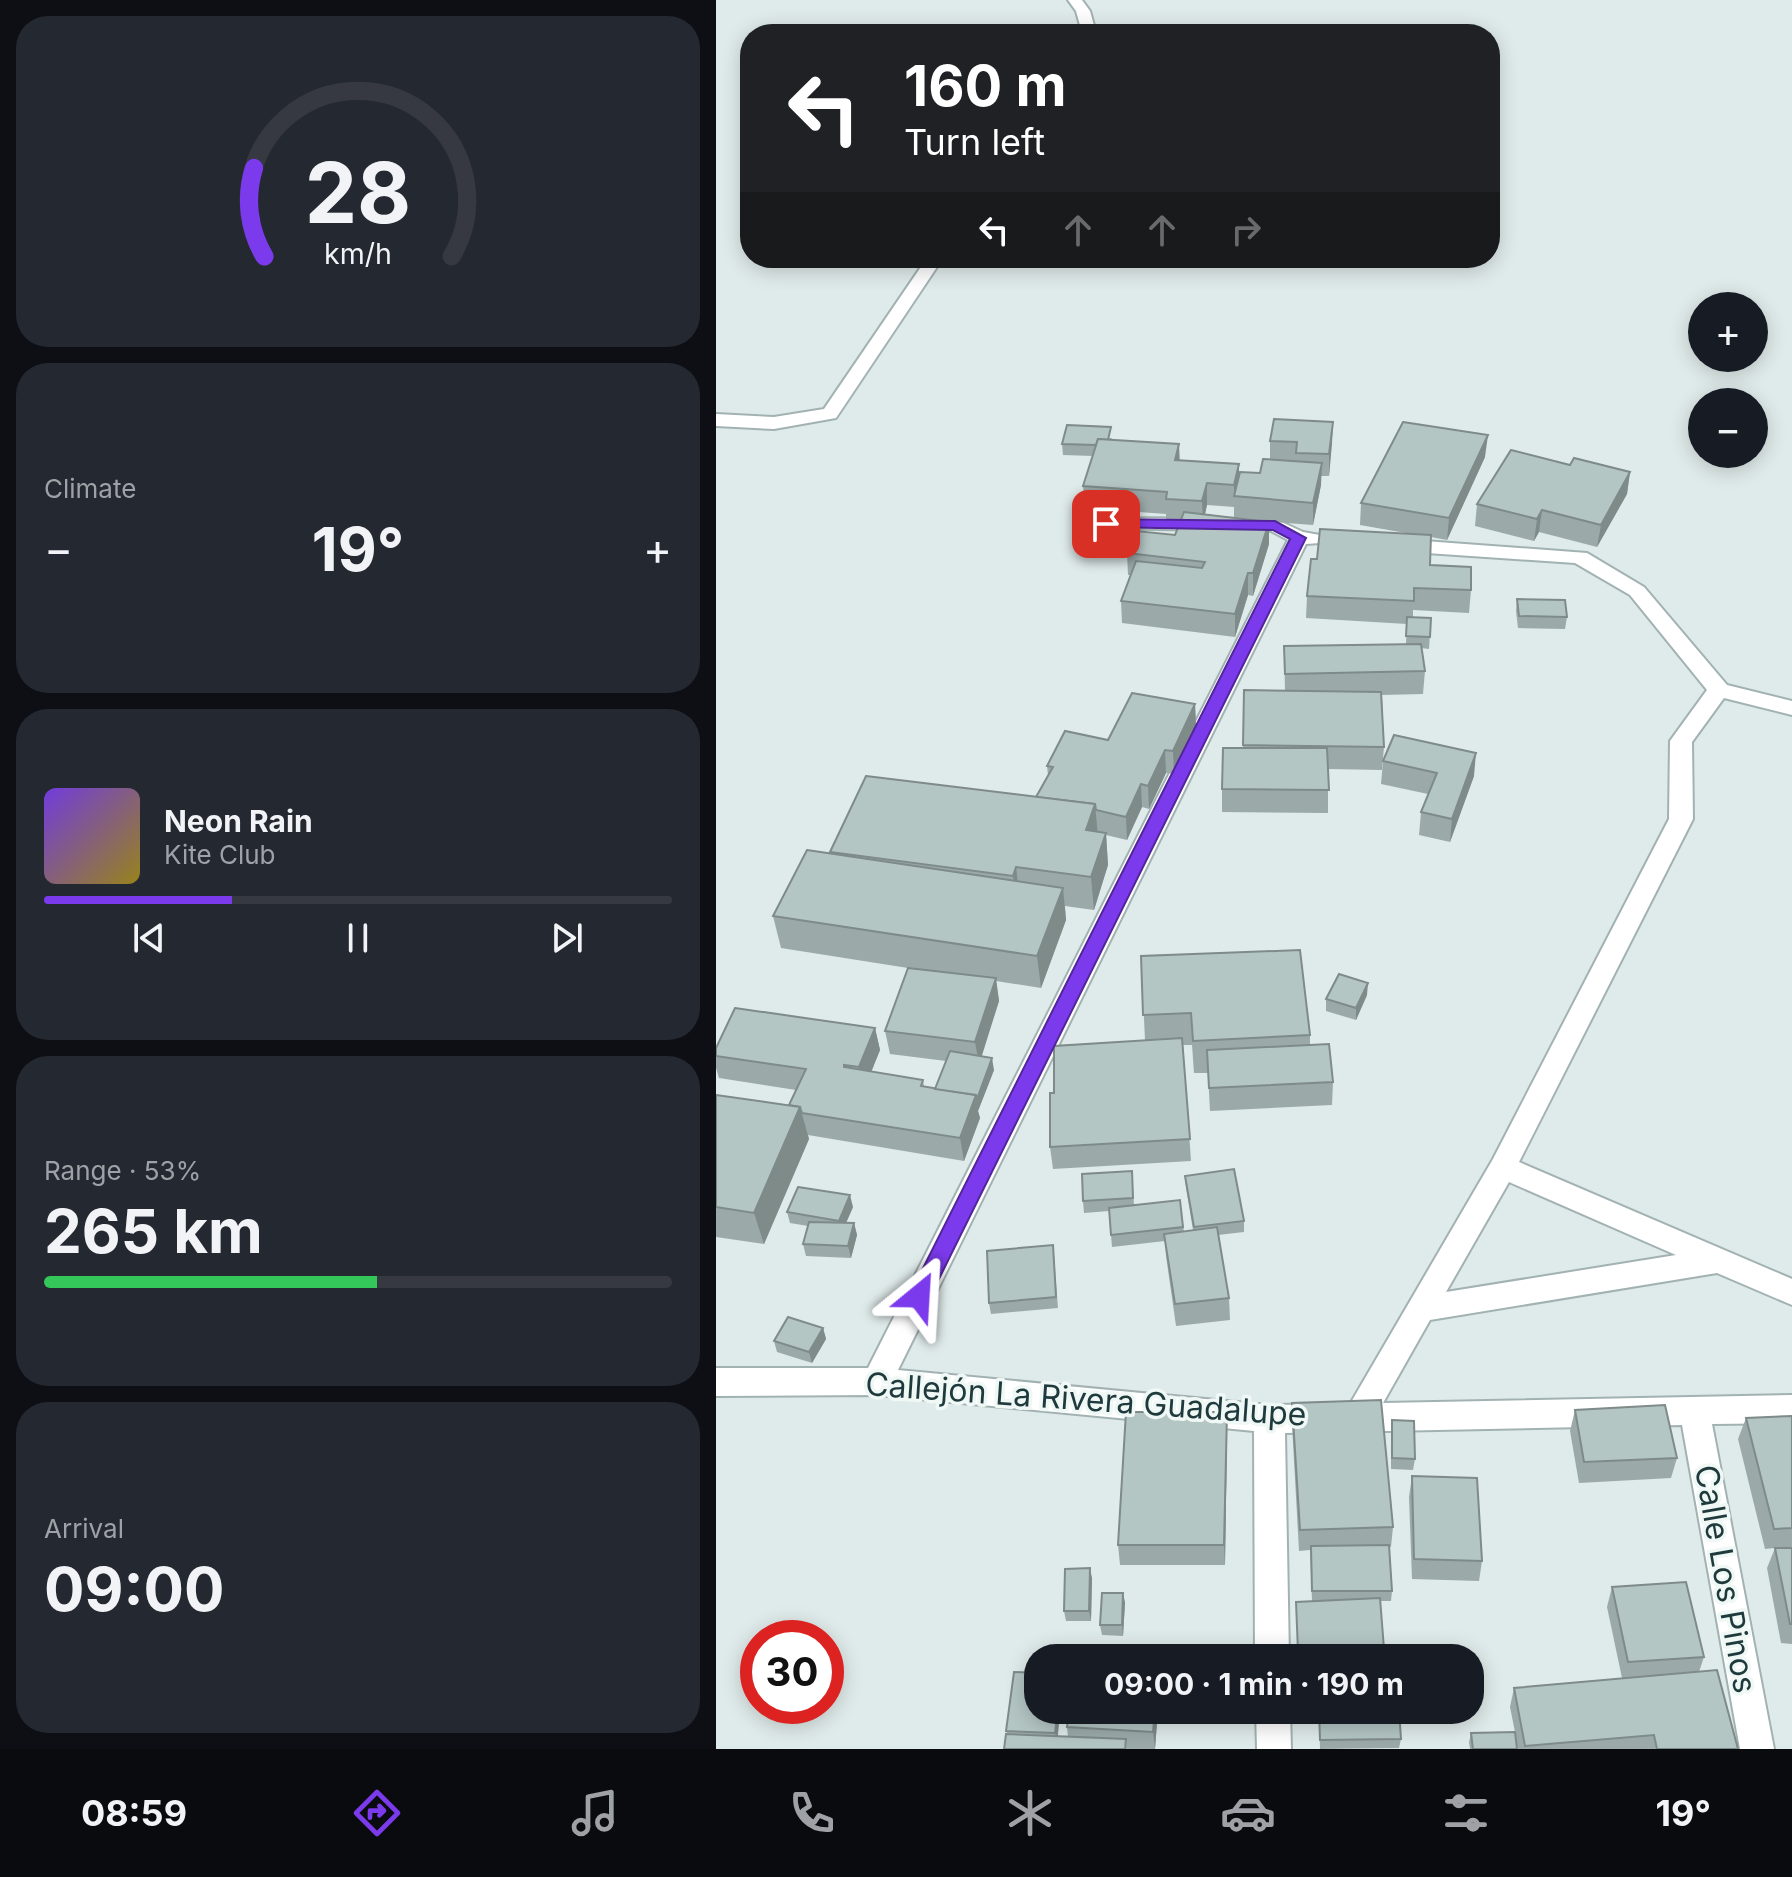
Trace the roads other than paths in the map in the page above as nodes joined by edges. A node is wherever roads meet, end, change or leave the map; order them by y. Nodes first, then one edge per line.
1 (1075, 0) edge
2 (1087, 24) edge
3 (928, 268) edge
4 (716, 420) edge
5 (1106, 524) dead end
6 (1299, 538) junction
7 (1330, 540) edge
8 (1377, 543) edge
9 (1719, 690) junction
10 (1792, 708) edge
11 (1503, 1167) junction
12 (1720, 1260) junction
13 (1792, 1292) edge
14 (1421, 1309) junction
15 (877, 1381) junction
16 (716, 1382) edge
17 (1694, 1409) junction
18 (1792, 1409) edge
19 (1359, 1416) junction
20 (1269, 1419) junction
21 (1272, 1644) edge
22 (1273, 1724) edge
23 (1274, 1749) edge
24 (1757, 1749) edge

1 - 2 street
3 - 4 street
5 - 6 street
6 - 7 street
6 - 15 street
8 - 9 street
9 - 10 street
9 - 11 street
11 - 12 street
11 - 14 street
12 - 13 street
12 - 14 street
14 - 19 street
15 - 16 street, Callejón La Rivera Guadalupe
15 - 20 street, Callejón La Rivera Guadalupe
17 - 18 street, Callejón La Rivera Guadalupe
17 - 19 street, Callejón La Rivera Guadalupe
17 - 24 street, Calle Los Pinos
19 - 20 street, Callejón La Rivera Guadalupe
20 - 21 street
22 - 23 street

